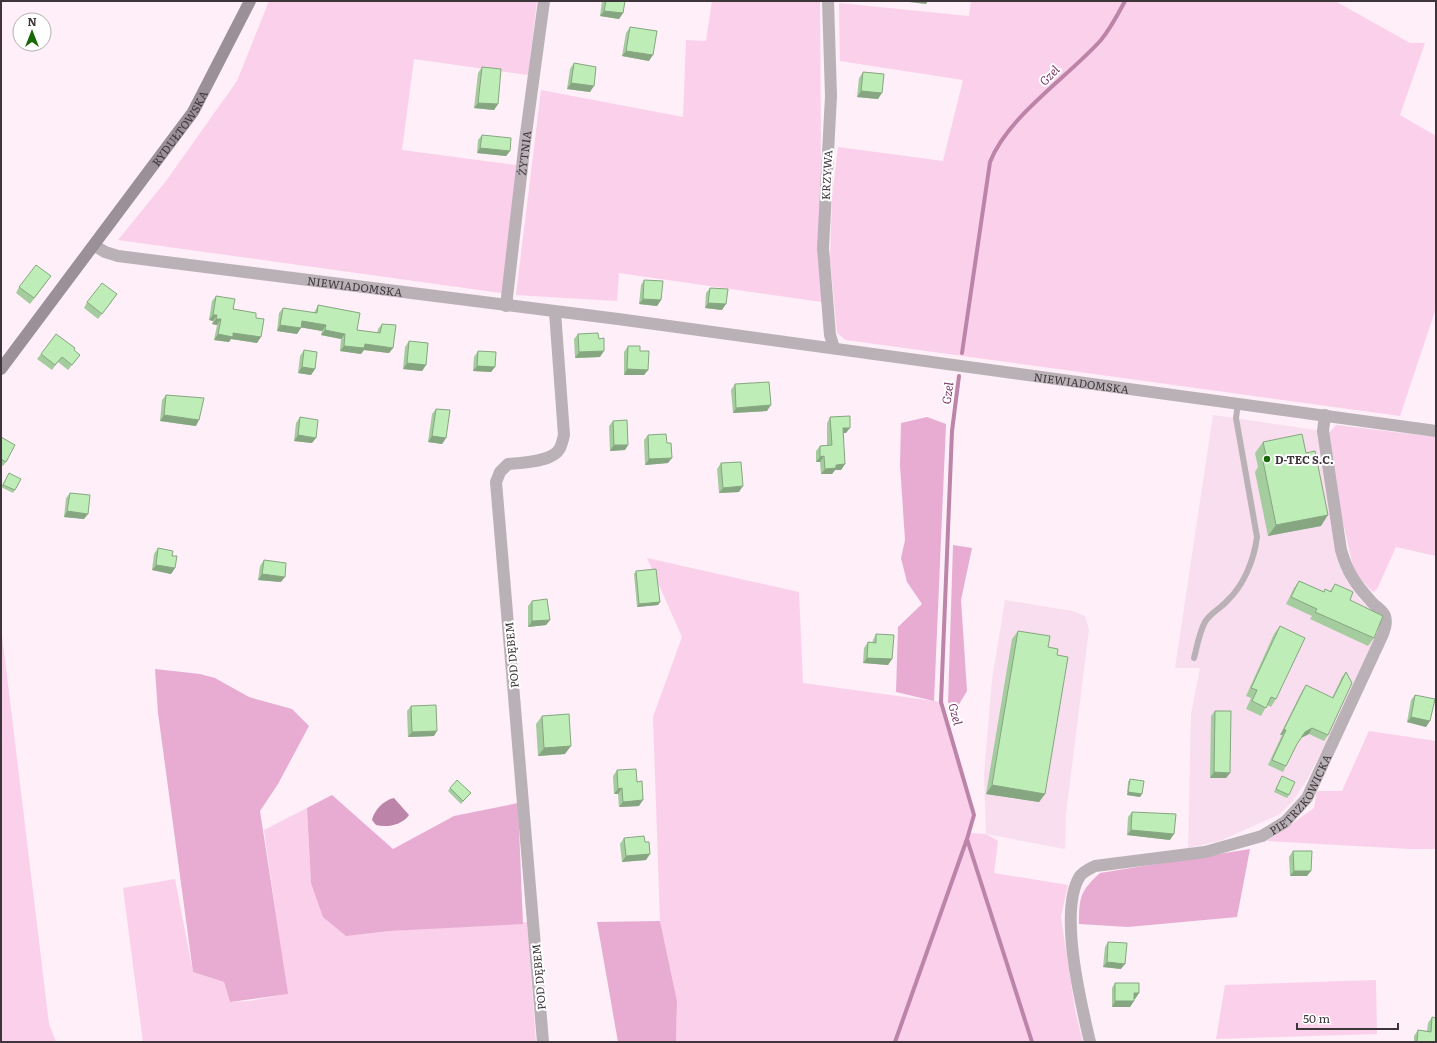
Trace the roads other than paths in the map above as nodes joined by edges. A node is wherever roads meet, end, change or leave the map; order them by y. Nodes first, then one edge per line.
1 (250, 1) edge
2 (544, 1) edge
3 (828, 1) edge
4 (95, 246) junction
5 (506, 306) junction
6 (555, 312) junction
7 (834, 348) junction
8 (1, 369) edge
9 (1238, 403) junction
10 (1325, 415) junction
11 (1436, 431) edge
12 (1194, 658) dead end
13 (543, 1042) edge
14 (1090, 1042) edge

1 - 4 street, RYDUŁTOWSKA
2 - 5 street, ŻYTNIA
3 - 7 street, KRZYWA
4 - 5 street, NIEWIADOMSKA
4 - 8 street, RYDUŁTOWSKA
5 - 6 street, NIEWIADOMSKA
6 - 7 street, NIEWIADOMSKA
6 - 13 street, POD DĘBEM
7 - 9 street, NIEWIADOMSKA
9 - 10 street, NIEWIADOMSKA
9 - 12 lane
10 - 11 street, NIEWIADOMSKA
10 - 14 street, PIETRZKOWICKA

